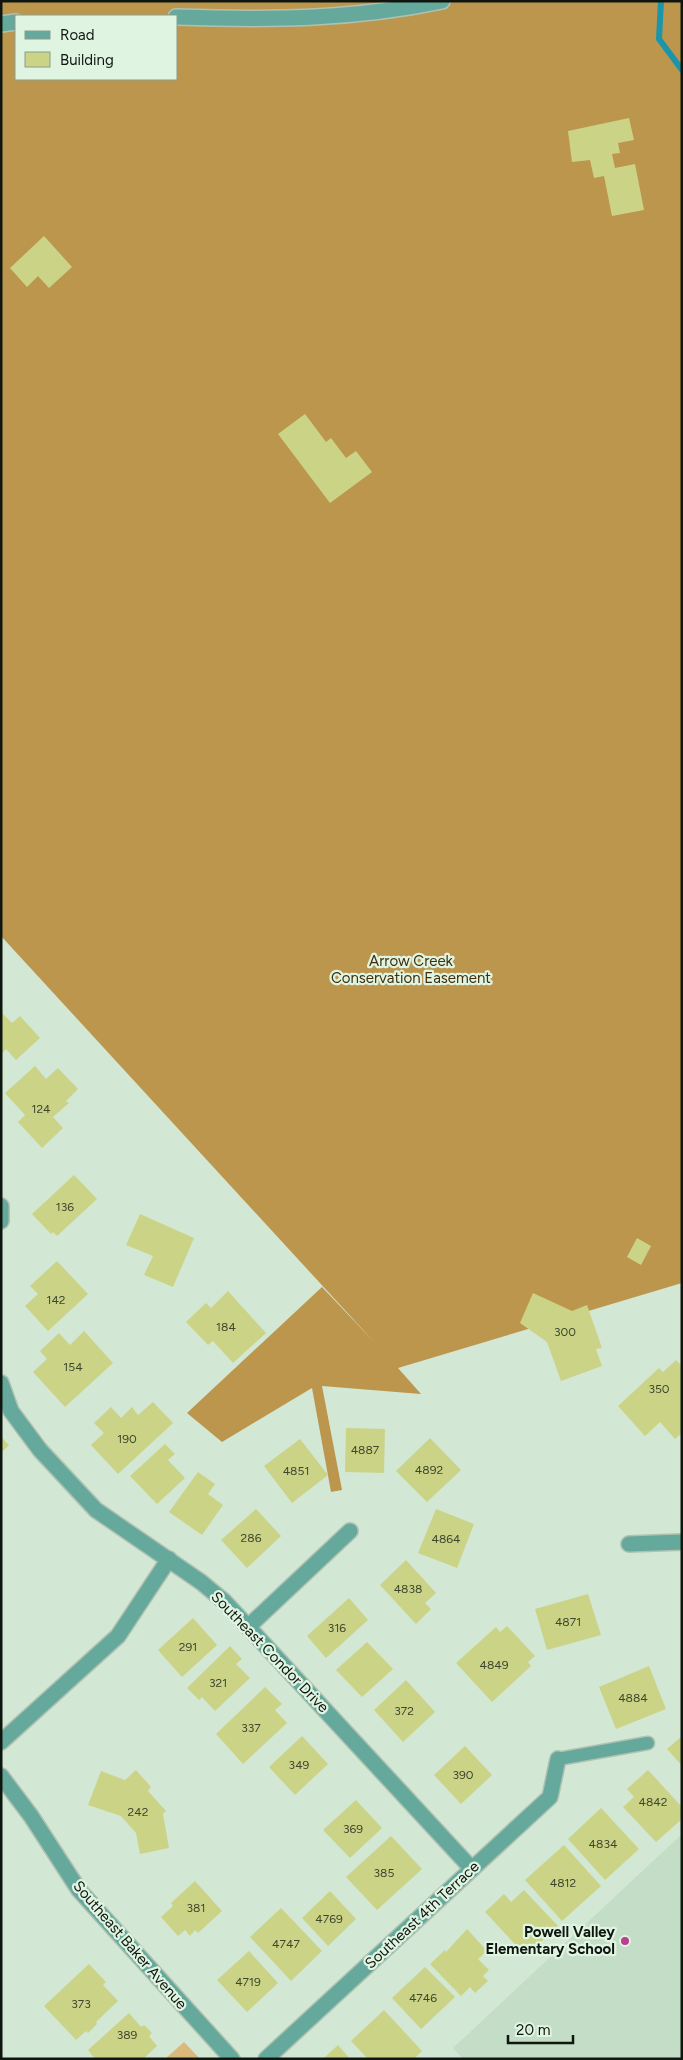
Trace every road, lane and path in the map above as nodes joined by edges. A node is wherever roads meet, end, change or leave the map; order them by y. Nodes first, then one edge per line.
1 (442, 1) edge
2 (178, 18) edge
3 (15, 22) edge
4 (1, 24) edge
5 (1, 1206) edge
6 (1, 1221) edge
7 (1, 1383) edge
8 (350, 1531) dead end
9 (682, 1542) edge
10 (629, 1544) dead end
11 (169, 1559) junction
12 (249, 1626) junction
13 (1, 1742) edge
14 (648, 1743) dead end
15 (558, 1759) joint
16 (1, 1776) edge
17 (472, 1869) junction
18 (232, 2059) edge
19 (266, 2059) edge

1 - 2 street
3 - 4 street
5 - 6 street
7 - 11 street, Southeast Condor Drive
8 - 12 street
9 - 10 street
11 - 12 street, Southeast Condor Drive
11 - 13 street
12 - 17 street, Southeast Condor Drive
14 - 15 lane
15 - 17 street, Southeast 4th Terrace
16 - 18 street, Southeast Baker Avenue
17 - 19 street, Southeast 4th Terrace

